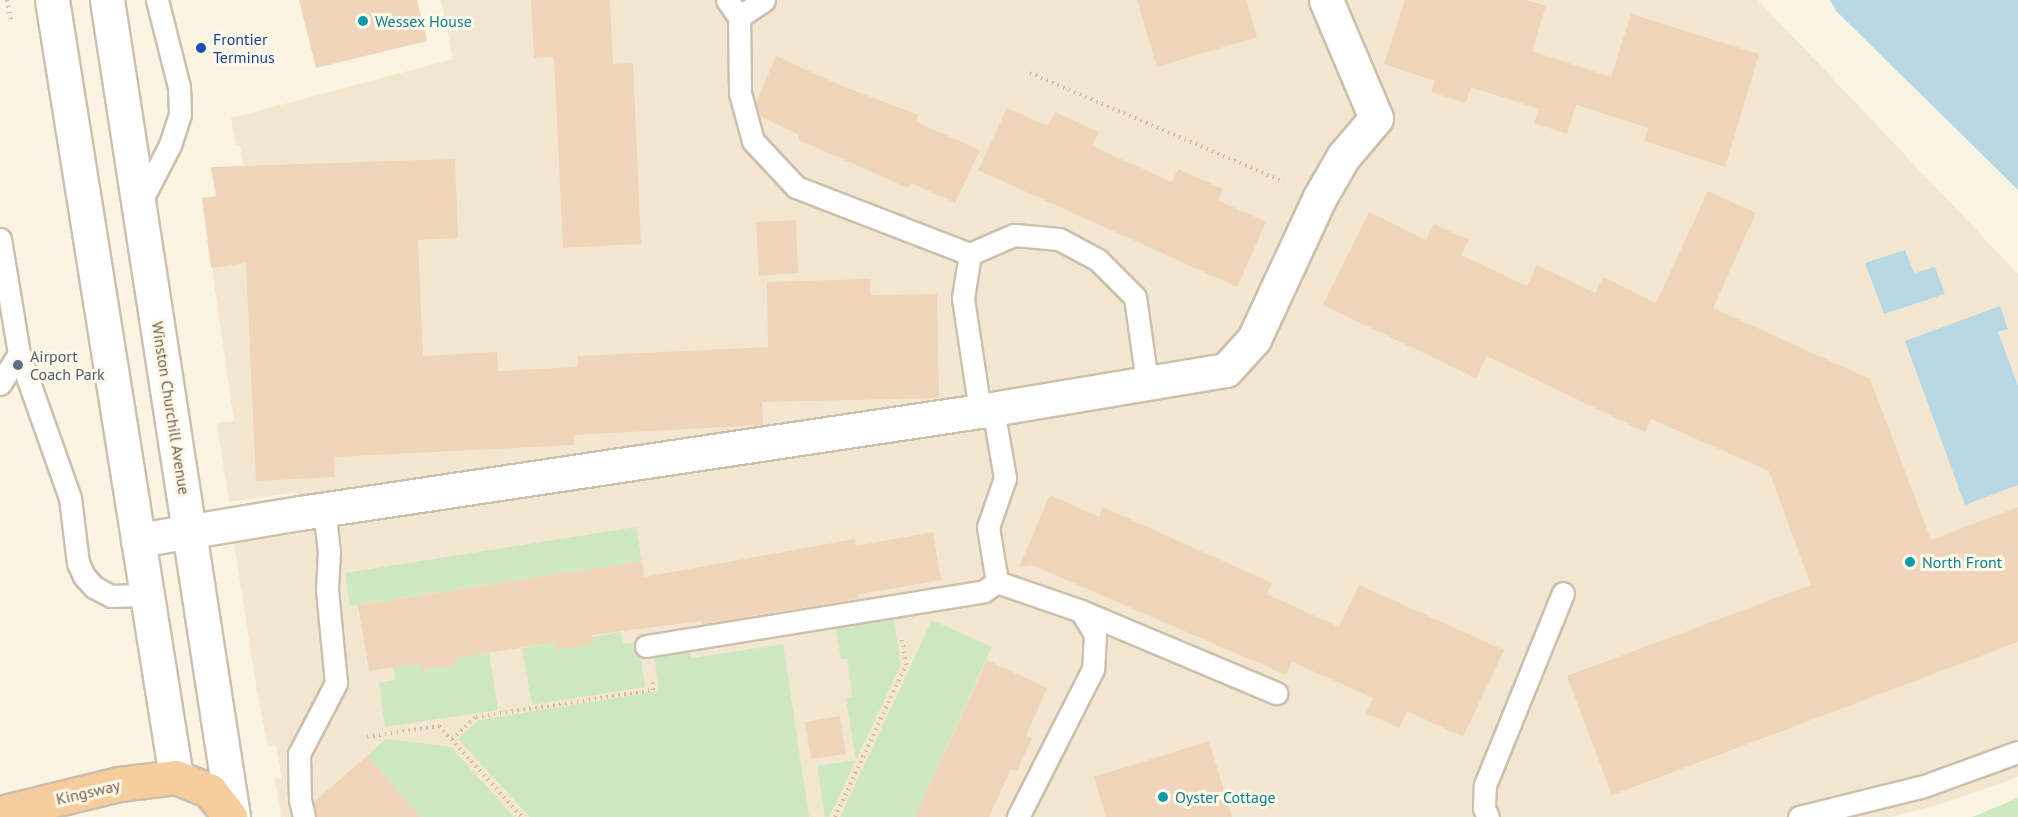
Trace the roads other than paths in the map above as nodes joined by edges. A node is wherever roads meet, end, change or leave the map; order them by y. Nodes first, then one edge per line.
1 (52, 0) edge
2 (107, 0) edge
3 (157, 0) edge
4 (727, 0) edge
5 (764, 0) edge
6 (1326, 0) edge
7 (739, 17) junction
8 (139, 205) junction
9 (0, 239) edge
10 (970, 254) junction
11 (19, 354) junction
12 (1147, 382) junction
13 (0, 384) edge
14 (986, 410) junction
15 (324, 509) junction
16 (190, 532) junction
17 (138, 540) junction
18 (997, 582) junction
19 (1563, 593) dead end
20 (147, 595) junction
21 (1081, 611) junction
22 (646, 646) road end
23 (1276, 693) dead end
24 (2018, 752) edge
25 (176, 777) junction
26 (0, 813) edge
27 (232, 817) edge
28 (304, 817) edge
29 (1018, 817) edge
30 (1488, 817) edge
31 (1799, 817) edge

1 - 17 street
2 - 8 street, Winston Churchill Avenue
3 - 8 lane
4 - 7 lane
5 - 7 lane
6 - 12 street
7 - 10 lane
8 - 16 street, Winston Churchill Avenue
9 - 11 lane
10 - 12 lane
10 - 14 lane
11 - 13 lane
11 - 20 lane
12 - 14 street
14 - 15 street
14 - 18 lane
15 - 16 street
15 - 28 lane
16 - 17 street
16 - 27 street, Winston Churchill Avenue
17 - 20 street
18 - 21 lane
18 - 22 lane
19 - 30 lane
20 - 25 street
21 - 23 lane
21 - 29 lane
24 - 31 lane
25 - 26 highway, Kingsway
25 - 27 highway

